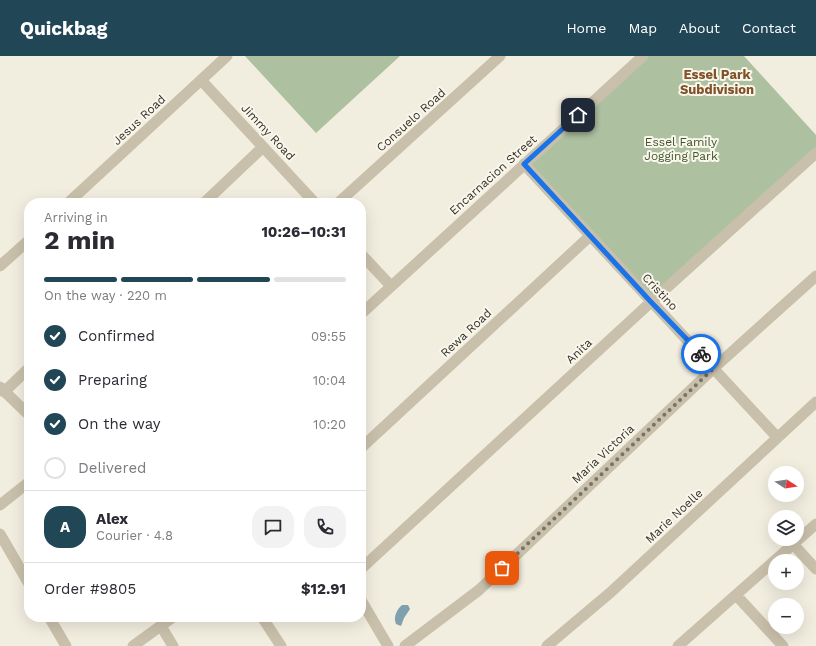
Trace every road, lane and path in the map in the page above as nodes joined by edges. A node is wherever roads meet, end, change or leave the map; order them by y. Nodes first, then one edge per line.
1 (227, 56) edge
2 (500, 56) edge
3 (643, 56) edge
4 (201, 80) junction
5 (264, 146) junction
6 (816, 153) edge
7 (524, 164) junction
8 (73, 198) edge
9 (209, 198) edge
10 (311, 198) edge
11 (344, 198) edge
12 (590, 236) junction
13 (24, 244) edge
14 (366, 259) edge
15 (0, 266) edge
16 (816, 276) edge
17 (391, 286) junction
18 (651, 302) junction
19 (366, 309) edge
20 (714, 368) junction
21 (24, 372) edge
22 (2, 389) edge
23 (816, 402) edge
24 (24, 410) edge
25 (777, 437) junction
26 (366, 443) edge
27 (24, 486) edge
28 (0, 505) edge
29 (816, 524) edge
30 (0, 534) edge
31 (804, 534) edge
32 (791, 546) edge
33 (795, 546) edge
34 (366, 564) edge
35 (816, 569) edge
36 (24, 575) edge
37 (736, 595) junction
38 (366, 609) edge
39 (52, 622) edge
40 (166, 622) edge
41 (265, 622) edge
42 (161, 626) junction
43 (681, 645) edge
44 (66, 646) edge
45 (133, 646) edge
46 (173, 646) edge
47 (281, 646) edge
48 (388, 646) edge
49 (404, 646) edge
50 (546, 646) edge
51 (783, 646) edge

1 - 4 street, Jesus Road
2 - 11 street, Consuelo Road
3 - 7 street, Encarnacion Street
4 - 5 street, Jimmy Road
4 - 8 street, Jesus Road
5 - 9 street
5 - 10 street, Jimmy Road
6 - 18 street, Anita
7 - 12 street, Cristino
7 - 17 street, Encarnacion Street
12 - 18 street, Cristino
12 - 26 street, Rewa Road
13 - 15 street
14 - 17 street
16 - 20 street, Maria Victoria
17 - 19 street, Encarnacion Street
18 - 20 street, Cristino
18 - 34 street, Anita
20 - 25 street, Cristino
20 - 49 street, Maria Victoria
21 - 22 street
22 - 24 street
23 - 25 street, Marie Noelle
25 - 50 street, Marie Noelle
27 - 28 street
29 - 31 street
30 - 36 street
32 - 37 street
33 - 35 street
37 - 43 street
37 - 51 street
38 - 48 street
39 - 44 street
40 - 42 street
41 - 47 street
42 - 45 street
42 - 46 street

